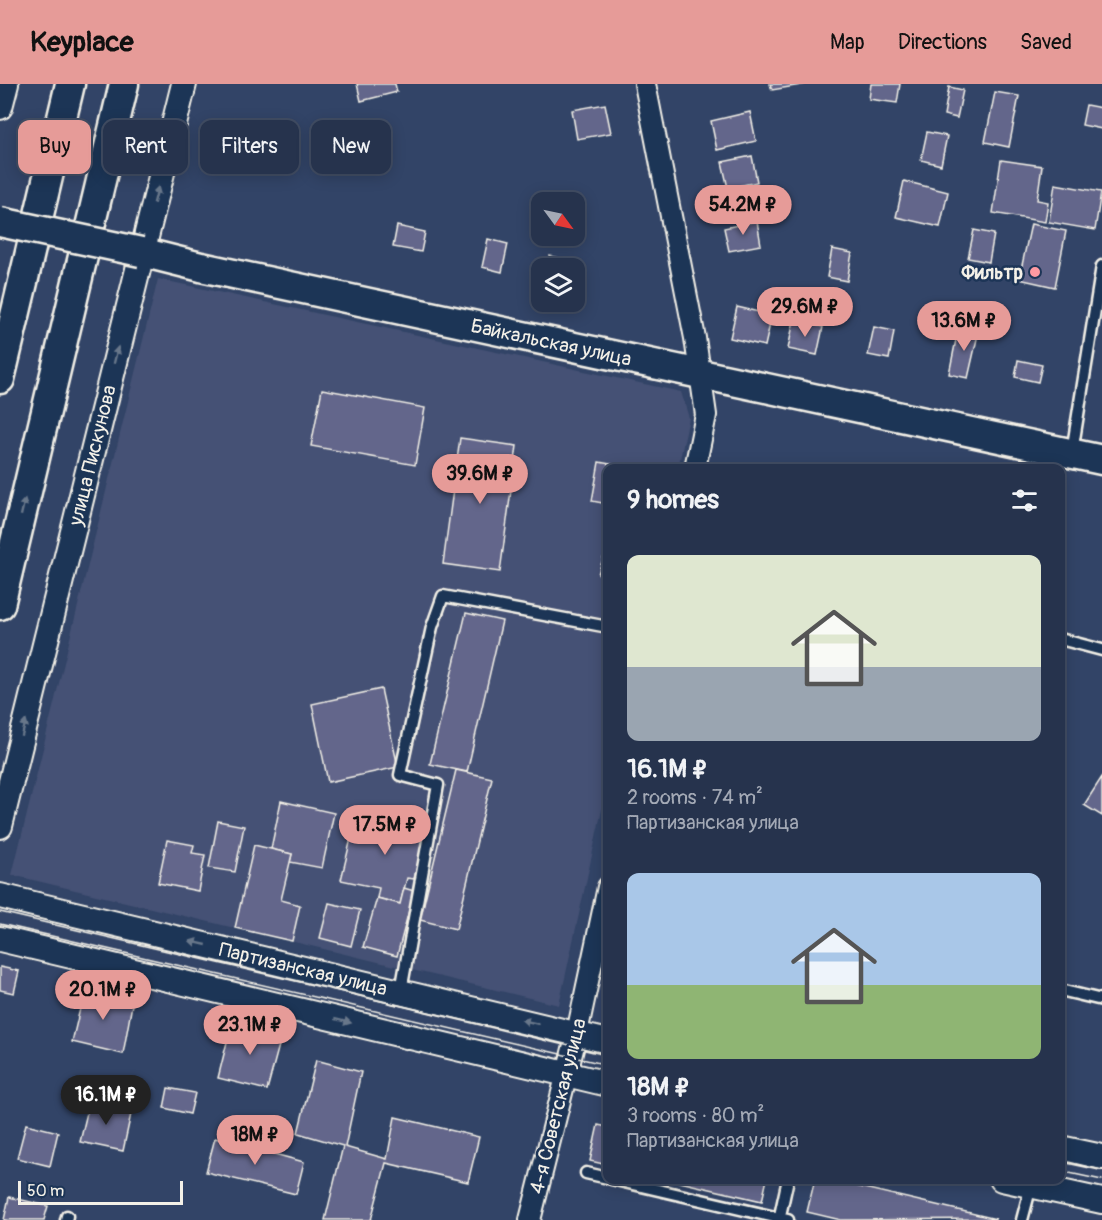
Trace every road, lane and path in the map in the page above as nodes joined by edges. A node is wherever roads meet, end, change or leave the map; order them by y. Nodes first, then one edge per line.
1 (6, 84) edge
2 (70, 84) edge
3 (124, 84) edge
4 (184, 84) edge
5 (645, 84) edge
6 (0, 107) edge
7 (0, 222) edge
8 (141, 252) junction
9 (1102, 266) edge
10 (699, 372) junction
11 (0, 379) edge
12 (1071, 454) junction
13 (1102, 460) edge
14 (696, 464) edge
15 (0, 605) edge
16 (603, 626) edge
17 (1065, 640) edge
18 (1102, 650) edge
19 (0, 826) edge
20 (0, 896) edge
21 (603, 911) edge
22 (0, 939) edge
23 (400, 991) junction
24 (1065, 991) edge
25 (1102, 1000) edge
26 (577, 1033) junction
27 (603, 1041) edge
28 (566, 1076) junction
29 (603, 1083) edge
30 (1065, 1149) edge
31 (1102, 1157) edge
32 (586, 1173) dead end
33 (603, 1177) edge
34 (631, 1184) edge
35 (787, 1184) edge
36 (1023, 1184) edge
37 (1031, 1186) junction
38 (1102, 1201) edge
39 (782, 1219) edge
40 (530, 1220) edge
41 (1022, 1220) edge

1 - 6 street
2 - 11 main road
15 -> 3 main road
8 -> 4 street, улица Пискунова
5 - 10 street
7 - 8 main road, Байкальская улица, bridge
8 - 10 main road, Байкальская улица
19 -> 8 street, улица Пискунова
9 - 12 lane
10 - 12 main road, Байкальская улица
10 - 14 street
12 - 13 main road, Байкальская улица
16 - 23 lane
17 - 18 lane
23 -> 20 street, Партизанская улица
21 - 26 street, 4-я Советская улица
22 -> 28 street
26 -> 23 street, Партизанская улица
24 - 25 lane
26 - 27 street, Партизанская улица
26 - 28 street, 4-я Советская улица
28 - 29 street
28 - 40 street, 4-я Советская улица
30 - 31 street
32 - 33 lane
34 - 39 lane
35 - 39 lane
36 - 37 street
37 - 38 street
37 - 41 lane

